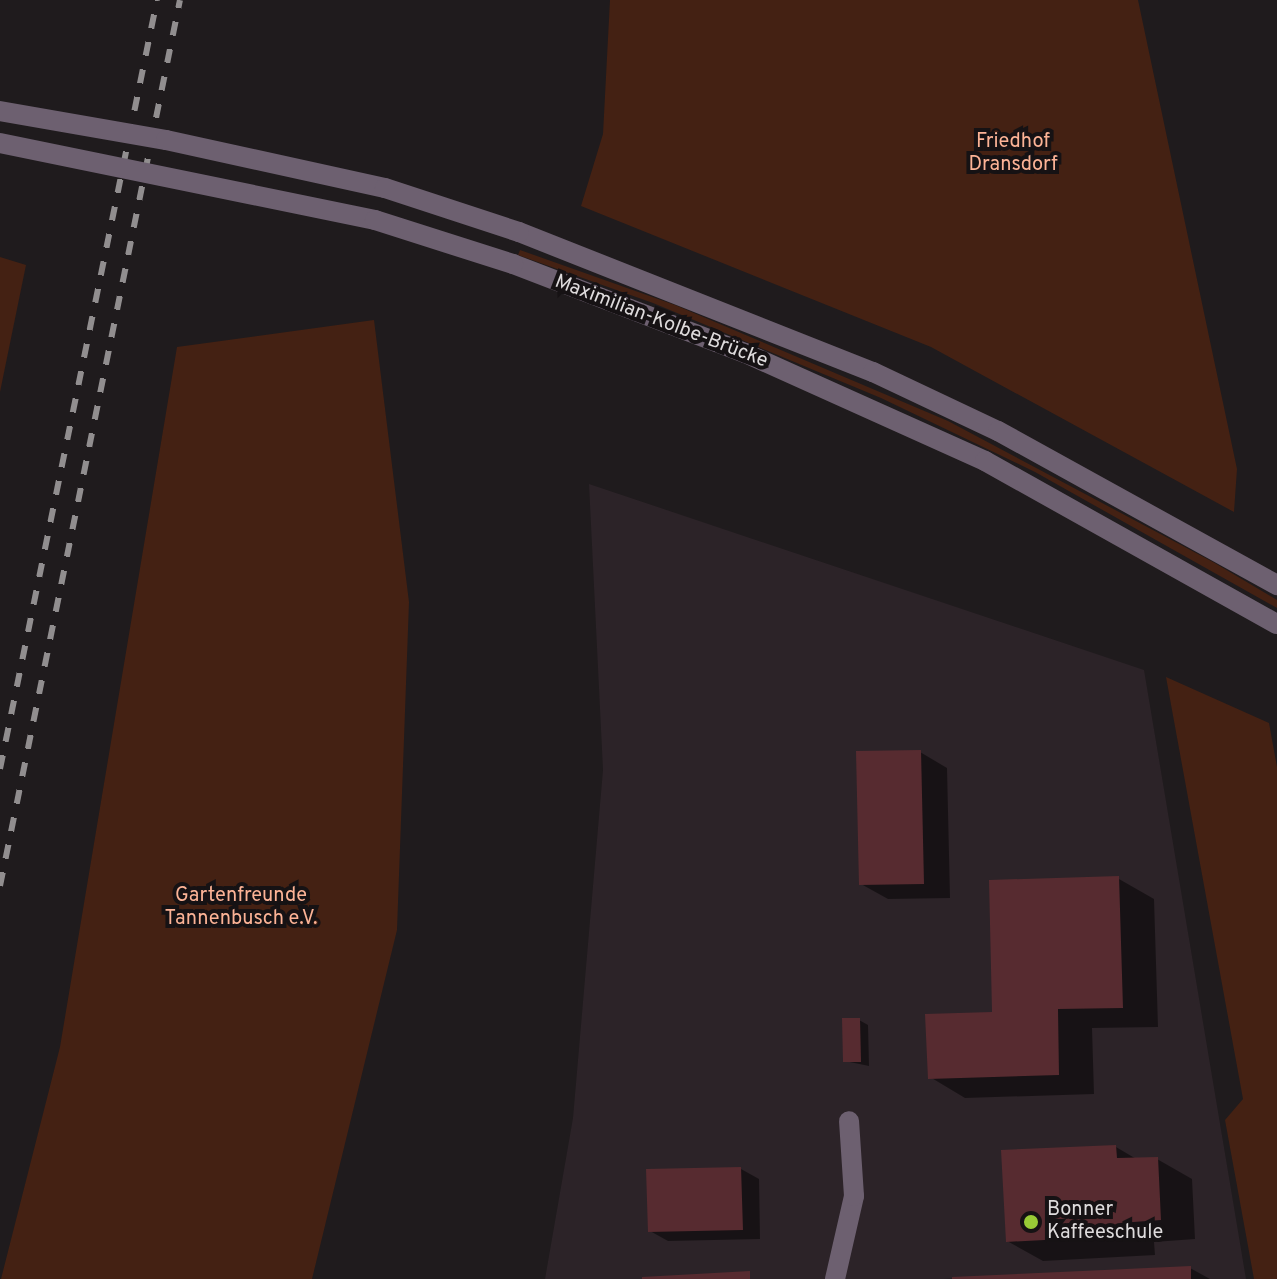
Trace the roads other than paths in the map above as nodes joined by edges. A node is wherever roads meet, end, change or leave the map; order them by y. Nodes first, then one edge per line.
1 (0, 111) edge
2 (0, 143) edge
3 (1277, 585) edge
4 (1277, 624) edge
5 (849, 1121) dead end
6 (835, 1279) edge

1 - 3 street, Maximilian-Kolbe-Brücke, bridge
2 - 4 street, Maximilian-Kolbe-Brücke, bridge
5 - 6 street

